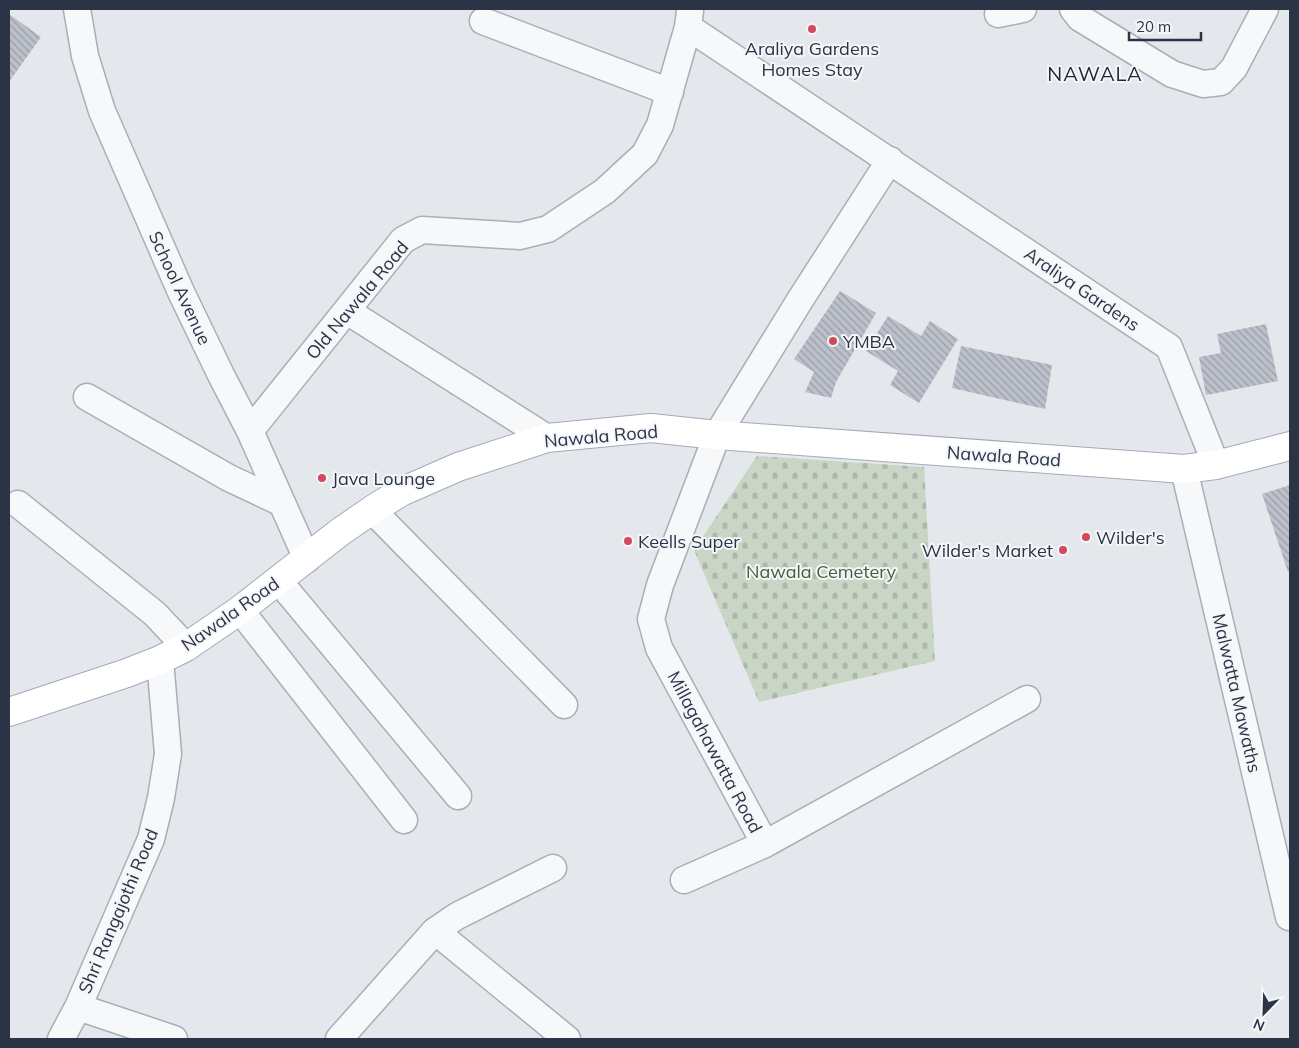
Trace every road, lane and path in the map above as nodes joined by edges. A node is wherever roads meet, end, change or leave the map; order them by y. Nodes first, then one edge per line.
1 (77, 9) edge
2 (1023, 9) edge
3 (1073, 9) edge
4 (1265, 9) edge
5 (998, 14) dead end
6 (689, 18) edge
7 (483, 21) dead end
8 (670, 92) junction
9 (890, 160) junction
10 (347, 311) junction
11 (87, 397) dead end
12 (250, 431) junction
13 (717, 436) junction
14 (547, 438) junction
15 (1290, 446) edge
16 (1216, 465) junction
17 (1184, 469) junction
18 (282, 503) junction
19 (18, 504) dead end
20 (372, 510) junction
21 (307, 559) junction
22 (278, 580) junction
23 (240, 610) junction
24 (186, 647) junction
25 (160, 660) junction
26 (1027, 699) dead end
27 (564, 705) dead end
28 (9, 712) edge
29 (458, 796) dead end
30 (404, 820) dead end
31 (765, 844) junction
32 (554, 868) dead end
33 (684, 880) dead end
34 (1289, 917) edge
35 (435, 931) junction
36 (78, 1007) junction
37 (61, 1039) edge
38 (174, 1039) edge
39 (340, 1039) edge
40 (567, 1039) edge

1 - 12 street, School Avenue
2 - 5 street
3 - 4 street
6 - 8 street, Old Nawala Road
6 - 9 street, Araliya Gardens
7 - 8 street
8 - 10 street, Old Nawala Road
9 - 13 street
9 - 16 street, Araliya Gardens
10 - 12 street, Old Nawala Road
10 - 14 street
11 - 18 street
12 - 18 street, School Avenue
13 - 14 main road, Nawala Road
13 - 17 main road, Nawala Road
13 - 31 street, Millagahawatta Road
14 - 20 main road, Nawala Road
15 - 16 main road, Nawala Road
16 - 17 main road, Nawala Road
17 - 34 street, Malwatta Mawaths
18 - 21 street, School Avenue
19 - 24 street
20 - 21 main road, Nawala Road
20 - 27 street
21 - 22 main road, Nawala Road
22 - 23 main road, Nawala Road
22 - 29 street
23 - 24 main road, Nawala Road
23 - 30 street
24 - 25 main road, Nawala Road
25 - 28 main road, Nawala Road
25 - 36 street, Shri Rangajothi Road
26 - 31 street, Millagahawatta Road
31 - 33 street
32 - 35 street
35 - 39 street
35 - 40 street
36 - 37 street, Shri Rangajothi Road
36 - 38 street

